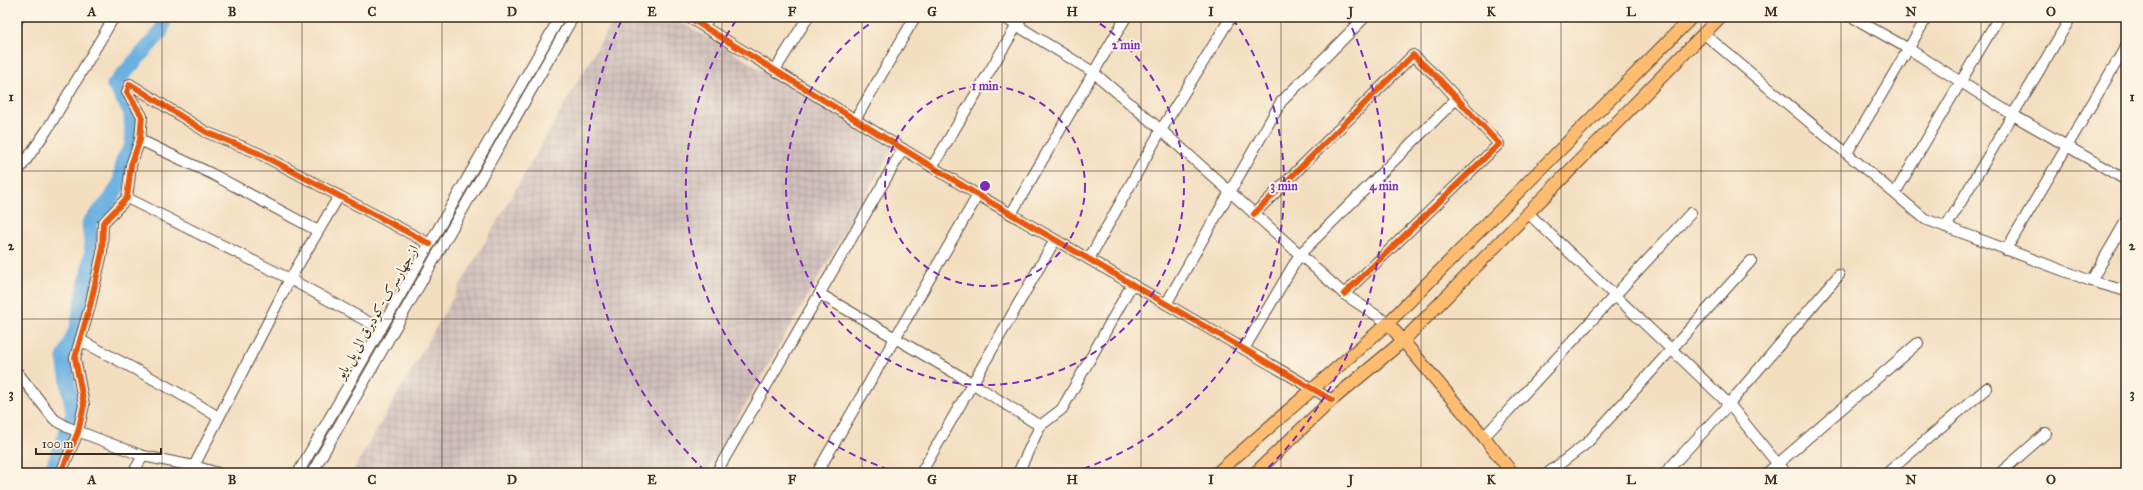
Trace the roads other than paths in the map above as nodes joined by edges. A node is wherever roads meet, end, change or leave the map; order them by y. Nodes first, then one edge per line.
1 (20, 17) edge
2 (560, 17) edge
3 (573, 17) edge
4 (688, 17) edge
5 (709, 17) edge
6 (808, 17) edge
7 (915, 17) edge
8 (1003, 17) edge
9 (1126, 17) edge
10 (1231, 17) edge
11 (1365, 17) edge
12 (1692, 17) edge
13 (1720, 17) edge
14 (1852, 17) edge
15 (1927, 17) edge
16 (2000, 17) edge
17 (2071, 17) edge
18 (110, 18) edge
19 (17, 20) edge
20 (1020, 21) edge
21 (704, 26) junction
22 (1703, 33) junction
23 (2126, 46) edge
24 (1909, 49) junction
25 (775, 70) junction
26 (1093, 72) junction
27 (1961, 82) junction
28 (1456, 99) junction
29 (2013, 115) junction
30 (855, 120) junction
31 (1162, 130) junction
32 (140, 140) junction
33 (2067, 146) junction
34 (903, 149) junction
35 (1847, 153) junction
36 (932, 167) junction
37 (17, 173) edge
38 (2126, 180) edge
39 (1230, 193) junction
40 (1895, 193) junction
41 (978, 195) junction
42 (339, 196) junction
43 (127, 198) junction
44 (1691, 213) dead end
45 (1010, 214) junction
46 (1254, 214) junction
47 (1529, 214) junction
48 (2126, 222) edge
49 (1946, 228) junction
50 (318, 231) junction
51 (1055, 240) junction
52 (430, 244) junction
53 (2006, 250) junction
54 (1300, 254) junction
55 (1089, 259) junction
56 (1751, 261) dead end
57 (1839, 275) dead end
58 (290, 278) junction
59 (2091, 281) junction
60 (1132, 284) junction
61 (2126, 291) edge
62 (820, 294) junction
63 (1344, 294) junction
64 (1615, 296) junction
65 (1166, 304) junction
66 (1388, 323) junction
67 (381, 329) junction
68 (895, 339) junction
69 (80, 340) junction
70 (1404, 340) junction
71 (1918, 343) dead end
72 (1244, 349) junction
73 (1672, 350) junction
74 (17, 372) edge
75 (972, 383) junction
76 (1987, 388) dead end
77 (1313, 389) junction
78 (1332, 400) junction
79 (1729, 404) junction
80 (218, 417) junction
81 (1040, 426) junction
82 (73, 430) junction
83 (2046, 433) dead end
84 (1484, 437) junction
85 (143, 456) junction
86 (1778, 464) junction
87 (200, 469) edge
88 (61, 473) edge
89 (133, 473) edge
90 (218, 473) edge
91 (298, 473) edge
92 (312, 473) edge
93 (716, 473) edge
94 (817, 473) edge
95 (921, 473) edge
96 (1018, 473) edge
97 (1217, 473) edge
98 (1255, 473) edge
99 (1512, 473) edge
100 (1548, 473) edge
101 (1666, 473) edge
102 (1767, 473) edge
103 (1785, 473) edge
104 (1887, 473) edge
105 (2000, 473) edge

1 - 19 street
2 - 52 street, از جهارسرک-کودبرق الی پل بایو
3 - 92 street, از جهارسرک-کودبرق الی پل بایو
4 - 21 street
5 - 21 street
6 - 25 street
7 - 30 street
8 - 20 street
9 - 26 street
10 - 31 street
11 - 39 street
12 - 66 main road
13 - 22 main road
14 - 24 street
15 - 24 street
16 - 27 street
17 - 29 street
18 - 37 street
20 - 26 street
20 - 36 street
21 - 25 street
22 - 35 street
22 - 47 main road
23 - 33 street
24 - 27 street
24 - 35 street
25 - 30 street
26 - 31 street
26 - 45 street
27 - 29 street
27 - 40 street
28 - 46 street
28 - 54 street
28 - 63 street
29 - 33 street
29 - 49 street
30 - 34 street
31 - 39 street
31 - 55 street
32 - 42 street
32 - 43 street
32 - 50 street
33 - 38 street
33 - 53 street
34 - 36 street
34 - 62 street
35 - 40 street
36 - 41 street
39 - 46 street
39 - 65 street
40 - 49 street
41 - 45 street
41 - 68 street
42 - 50 street
42 - 52 street
43 - 58 street
43 - 69 street
44 - 64 street
45 - 51 street
46 - 54 street
47 - 64 street
47 - 70 main road
48 - 59 street
49 - 53 street
50 - 58 street
51 - 55 street
51 - 75 street
52 - 67 street, از جهارسرک-کودبرق الی پل بایو
53 - 59 street
54 - 63 street
54 - 72 street
55 - 60 street
56 - 73 street
57 - 79 street
58 - 67 street
58 - 80 street
59 - 61 street
60 - 65 street
60 - 81 street
62 - 68 street
62 - 93 street
63 - 66 street
64 - 73 street
64 - 84 street
65 - 72 street
66 - 70 main road
66 - 77 main road
67 - 91 street, از جهارسرک-کودبرق الی پل بایو
68 - 75 street
68 - 94 street
69 - 80 street
69 - 82 street
70 - 78 main road
70 - 84 main road
71 - 86 street
72 - 77 street
73 - 79 street
73 - 100 street
74 - 82 street
75 - 81 street
75 - 95 street
76 - 104 street
77 - 78 street
77 - 97 main road
78 - 98 main road
79 - 86 street
79 - 101 street
80 - 87 street
81 - 96 street
82 - 85 street
82 - 88 street
83 - 105 street
84 - 99 main road
85 - 87 street
85 - 89 street
86 - 102 street
86 - 103 street
87 - 90 street

